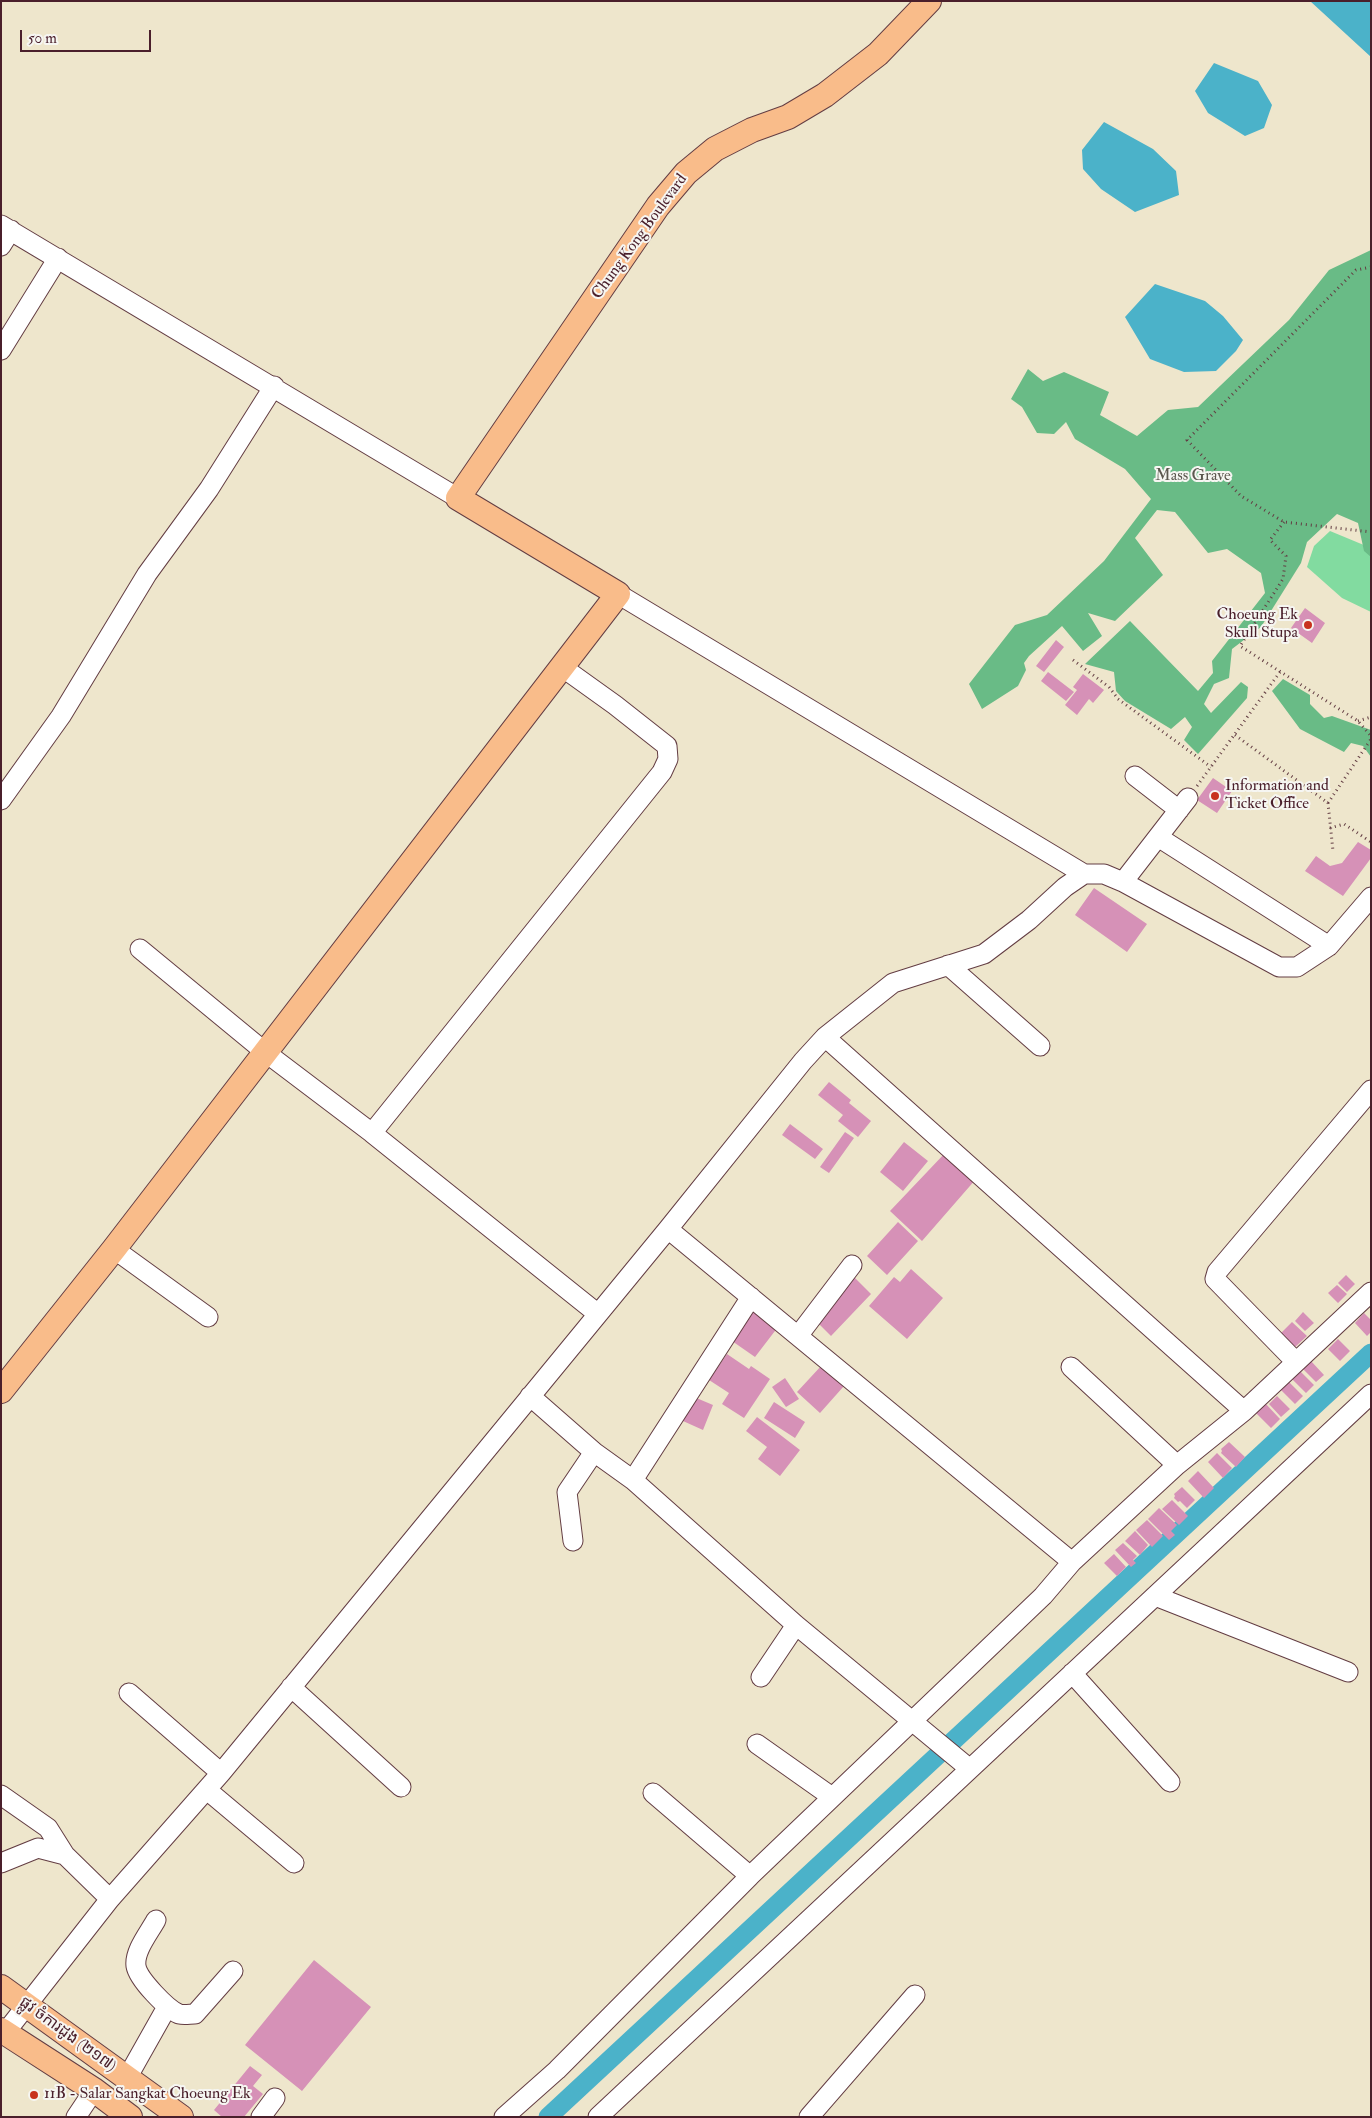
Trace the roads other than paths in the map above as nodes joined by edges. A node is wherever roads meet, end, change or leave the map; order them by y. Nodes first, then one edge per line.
1 (928, 1) edge
2 (4, 234) edge
3 (58, 258) junction
4 (1, 350) edge
5 (274, 386) junction
6 (458, 498) junction
7 (618, 594) junction
8 (562, 666) junction
9 (1135, 776) dead end
10 (1, 800) edge
11 (1158, 837) junction
12 (1084, 874) junction
13 (1123, 882) junction
14 (1371, 897) edge
15 (1329, 946) junction
16 (140, 949) dead end
17 (948, 965) junction
18 (825, 1037) junction
19 (1040, 1046) dead end
20 (265, 1052) junction
21 (1371, 1090) edge
22 (372, 1133) junction
23 (668, 1229) junction
24 (114, 1249) junction
25 (852, 1265) dead end
26 (1371, 1292) edge
27 (751, 1297) junction
28 (598, 1314) junction
29 (208, 1316) dead end
30 (798, 1336) junction
31 (1296, 1362) junction
32 (1071, 1367) dead end
33 (1, 1391) edge
34 (1371, 1394) edge
35 (530, 1396) junction
36 (1244, 1411) junction
37 (594, 1452) junction
38 (1177, 1465) junction
39 (632, 1480) junction
40 (573, 1541) dead end
41 (1072, 1562) junction
42 (1155, 1596) junction
43 (796, 1625) junction
44 (1348, 1672) dead end
45 (1072, 1673) junction
46 (761, 1677) dead end
47 (291, 1687) junction
48 (129, 1693) dead end
49 (913, 1720) junction
50 (757, 1744) dead end
51 (963, 1764) junction
52 (221, 1773) junction
53 (1170, 1782) dead end
54 (401, 1787) dead end
55 (207, 1790) junction
56 (653, 1793) dead end
57 (1, 1796) edge
58 (832, 1797) junction
59 (65, 1854) junction
60 (1, 1862) edge
61 (294, 1863) dead end
62 (750, 1876) junction
63 (110, 1899) junction
64 (156, 1920) dead end
65 (233, 1971) dead end
66 (1, 1987) edge
67 (915, 1995) dead end
68 (27, 2006) junction
69 (167, 2007) junction
70 (3, 2031) edge
71 (127, 2078) junction
72 (94, 2090) junction
73 (275, 2098) dead end
74 (76, 2117) edge
75 (130, 2117) edge
76 (182, 2117) edge
77 (261, 2117) edge
78 (504, 2117) edge
79 (598, 2117) edge
80 (809, 2117) edge

1 - 6 main road, Chung Kong Boulevard
2 - 3 street
3 - 4 street
3 - 5 street
5 - 6 street
5 - 10 street
6 - 7 main road
7 - 8 main road
7 - 12 street
8 - 20 main road
8 - 22 street
9 - 11 street
11 - 13 street
11 - 15 street
12 - 13 street
12 - 17 street
13 - 15 street
14 - 15 street
16 - 20 street
17 - 18 street
17 - 19 street
18 - 23 street
18 - 36 street
20 - 22 street
20 - 24 main road
21 - 31 street
22 - 28 street
23 - 27 street
23 - 28 street
24 - 29 street
24 - 33 main road
25 - 30 street
26 - 31 street
27 - 30 street
27 - 39 street
28 - 35 street
30 - 41 street
31 - 36 street
32 - 38 street
34 - 42 street
35 - 37 street
35 - 47 street
36 - 38 street
37 - 39 street
37 - 40 street
38 - 41 street
39 - 43 street
41 - 49 street
42 - 44 street
42 - 45 street
43 - 46 street
43 - 49 street
45 - 51 street
45 - 53 street
47 - 52 street
47 - 54 street
48 - 52 street
49 - 51 street
49 - 58 street
50 - 58 street
51 - 79 street
52 - 55 street
55 - 61 street
55 - 63 street
56 - 62 street
57 - 59 street
58 - 62 street
59 - 60 street
59 - 63 street
62 - 78 street
63 - 68 street
64 - 69 street
65 - 69 street
66 - 68 main road, ផ្លូវ ចំការដូង (២១៧)
67 - 80 street
68 - 70 street
68 - 71 main road, ផ្លូវ ចំការដូង (២១៧)
69 - 71 street
70 - 72 main road, ផ្លូវ ចំការដូង (២១៧)
71 - 76 main road, ផ្លូវ ចំការដូង (២១៧)
72 - 74 street
72 - 75 main road, ផ្លូវ ចំការដូង (២១៧)
73 - 77 street

